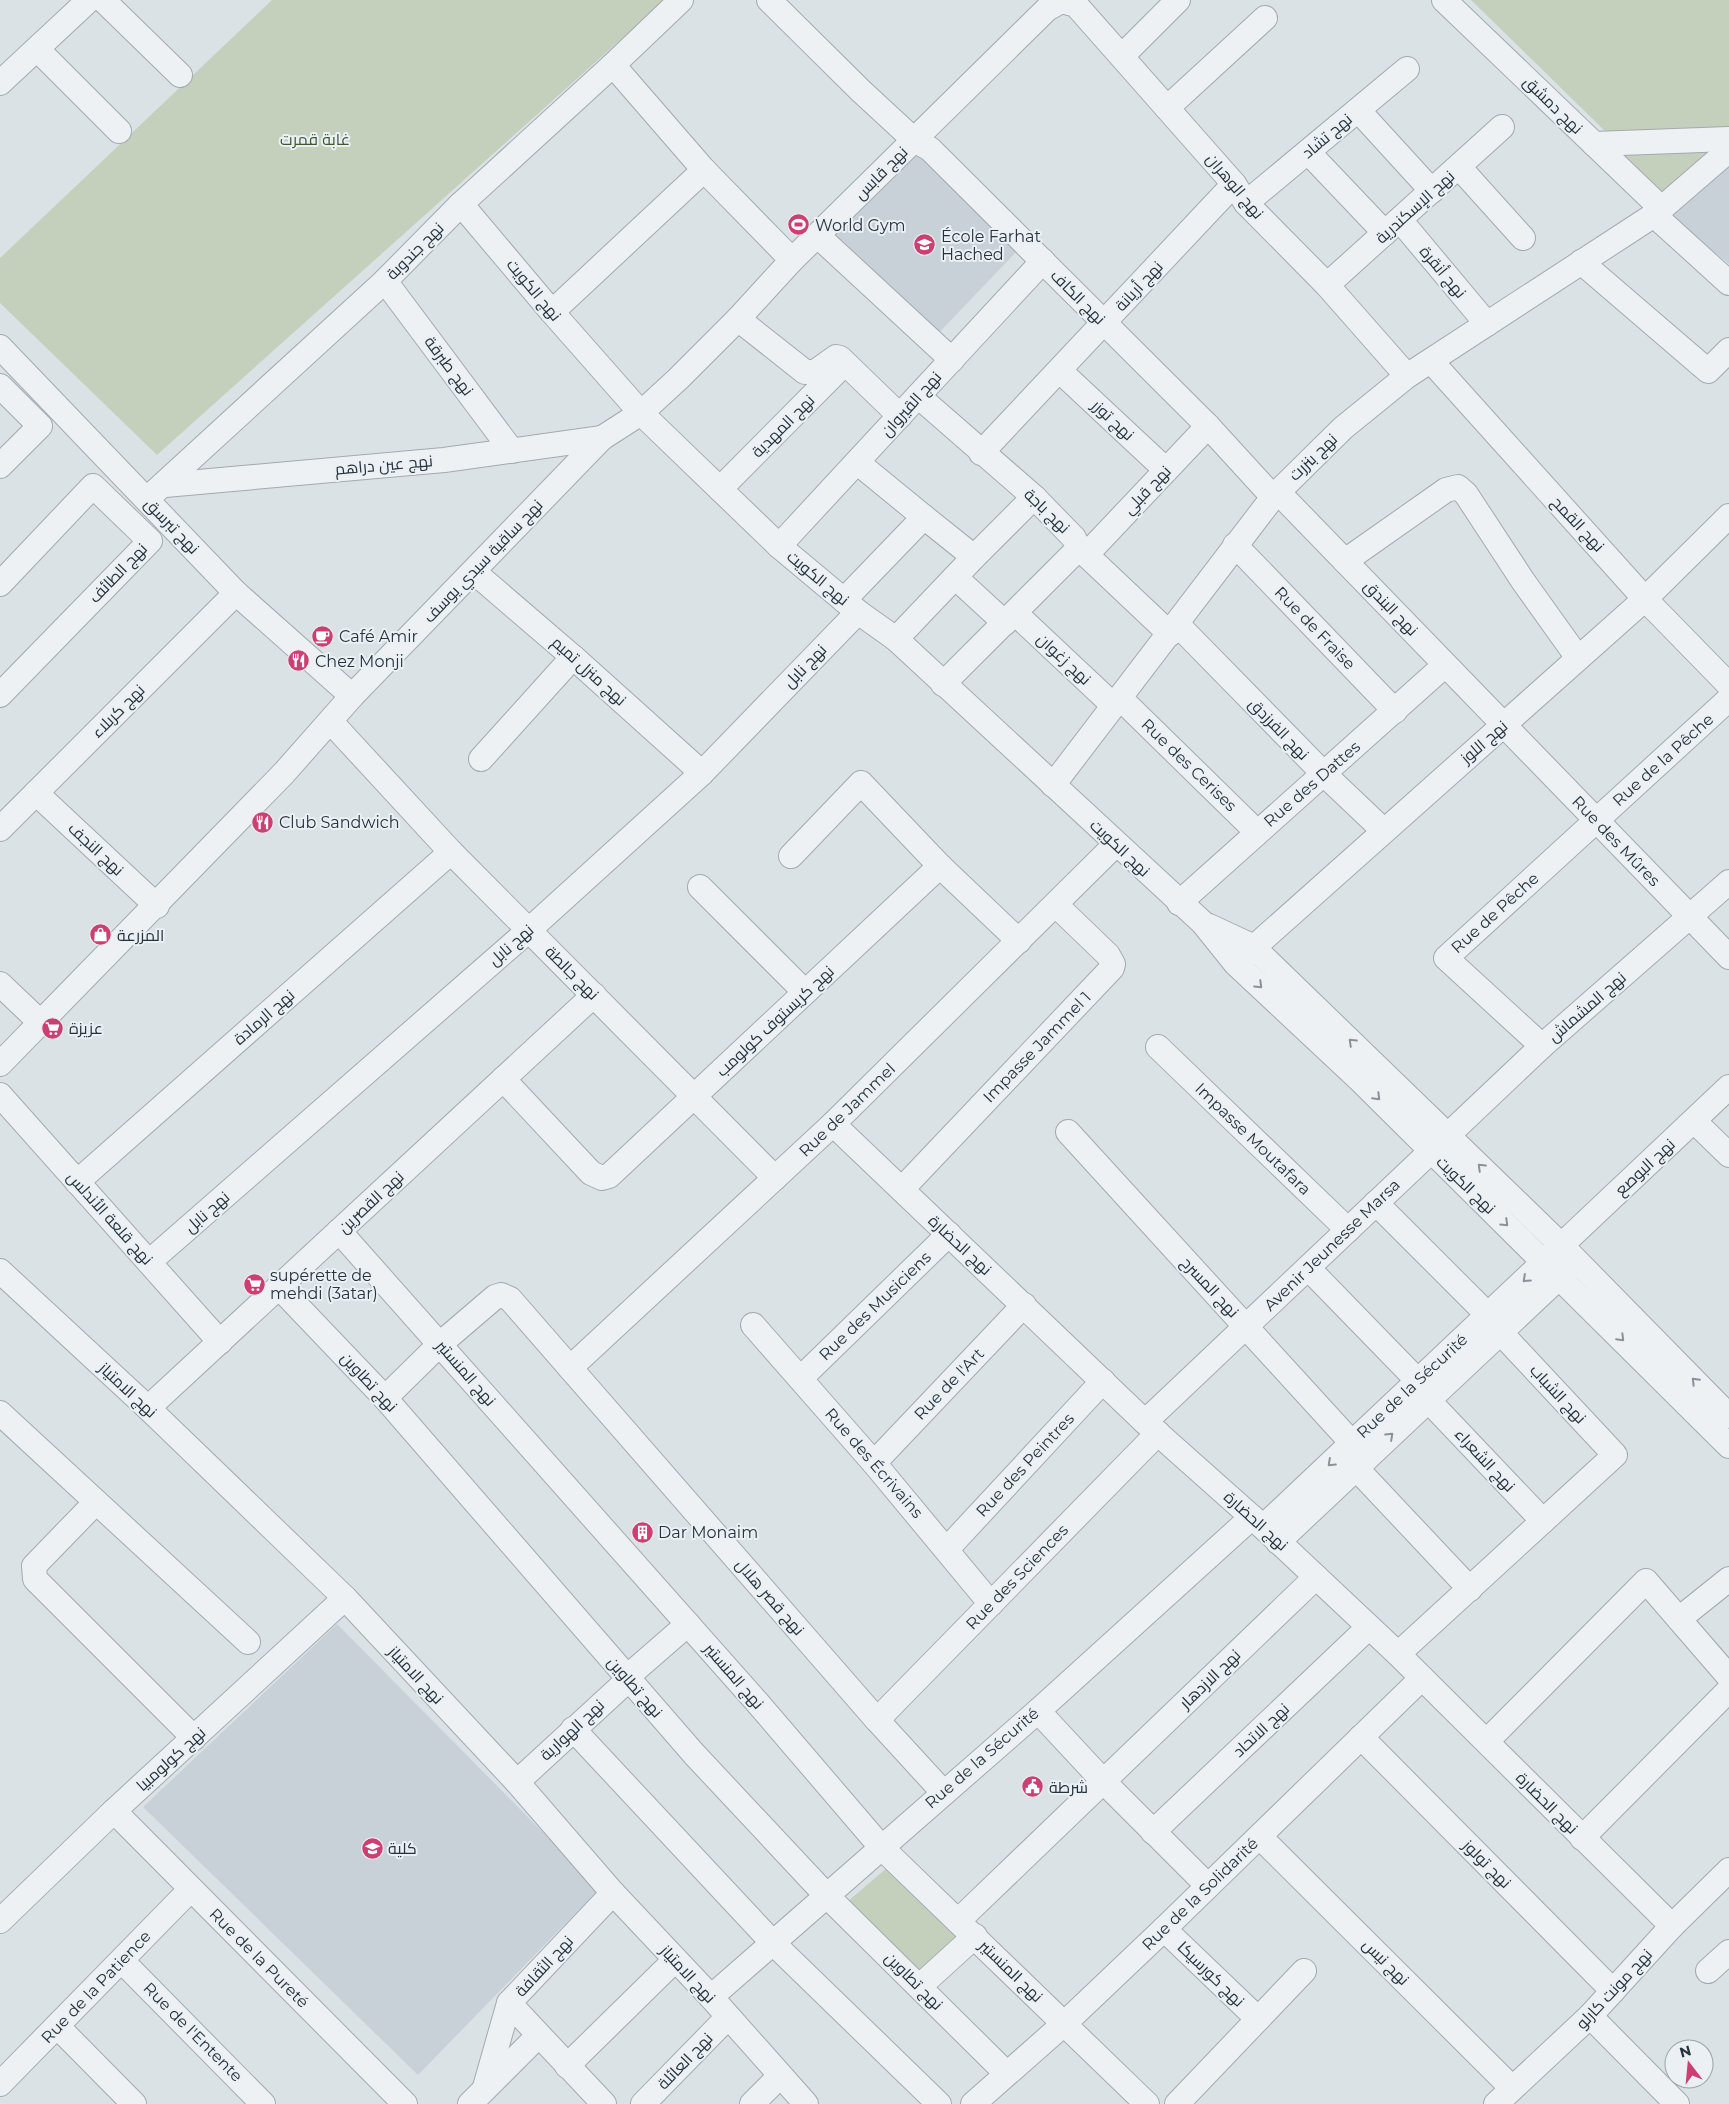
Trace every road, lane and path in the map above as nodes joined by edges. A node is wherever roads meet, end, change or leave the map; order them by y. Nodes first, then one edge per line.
1 (89, 0) edge
2 (103, 0) edge
3 (681, 0) edge
4 (770, 0) edge
5 (1178, 0) edge
6 (1444, 0) edge
7 (1061, 1) edge
8 (1264, 18) dead end
9 (37, 49) junction
10 (1122, 56) junction
11 (614, 65) junction
12 (1407, 69) dead end
13 (180, 75) dead end
14 (0, 83) edge
15 (1167, 108) junction
16 (1358, 110) junction
17 (1502, 128) dead end
18 (120, 130) dead end
19 (1729, 139) edge
20 (914, 140) junction
21 (1594, 144) junction
22 (1729, 150) edge
23 (1308, 152) junction
24 (1459, 167) junction
25 (704, 170) junction
26 (1432, 191) junction
27 (1240, 193) junction
28 (461, 204) junction
29 (1658, 212) junction
30 (1392, 227) junction
31 (818, 236) junction
32 (1523, 238) dead end
33 (792, 260) junction
34 (1043, 261) junction
35 (1581, 262) junction
36 (385, 281) junction
37 (1729, 283) edge
38 (1327, 285) junction
39 (552, 312) junction
40 (738, 319) junction
41 (1105, 323) junction
42 (1487, 324) junction
43 (0, 348) edge
44 (1729, 350) edge
45 (952, 360) junction
46 (1430, 361) junction
47 (846, 363) junction
48 (1060, 371) junction
49 (1407, 376) junction
50 (0, 386) edge
51 (918, 396) junction
52 (641, 413) junction
53 (900, 416) junction
54 (1208, 426) junction
55 (602, 438) junction
56 (512, 450) junction
57 (981, 453) junction
58 (858, 463) junction
59 (0, 466) edge
60 (1166, 470) junction
61 (720, 489) junction
62 (156, 492) junction
63 (1276, 494) junction
64 (1034, 497) junction
65 (1729, 516) edge
66 (924, 517) junction
67 (1235, 545) junction
68 (779, 546) junction
69 (1082, 551) junction
70 (974, 557) junction
71 (1345, 561) junction
72 (474, 572) junction
73 (955, 578) junction
74 (0, 584) edge
75 (236, 592) junction
76 (1645, 599) junction
77 (851, 606) junction
78 (1010, 618) junction
79 (1173, 629) junction
80 (896, 639) junction
81 (573, 657) junction
82 (1578, 658) junction
83 (1445, 665) junction
84 (943, 684) junction
85 (1729, 685) edge
86 (0, 695) edge
87 (352, 696) junction
88 (1729, 699) edge
89 (1117, 702) junction
90 (1394, 711) junction
91 (331, 722) junction
92 (1503, 725) junction
93 (481, 759) dead end
94 (702, 772) junction
95 (1324, 774) junction
96 (1053, 785) junction
97 (36, 793) junction
98 (1596, 821) junction
99 (0, 830) edge
100 (1384, 830) junction
101 (1257, 832) junction
102 (1116, 844) junction
103 (451, 852) junction
104 (791, 856) dead end
105 (940, 866) junction
106 (1729, 882) edge
107 (700, 887) dead end
108 (1179, 903) junction
109 (1056, 904) junction
110 (157, 906) junction
111 (1690, 916) junction
112 (1203, 923) junction
113 (529, 930) junction
114 (1019, 941) junction
115 (1252, 946) junction
116 (1729, 957) edge
117 (1236, 964) junction
118 (0, 984) edge
119 (806, 992) junction
120 (594, 995) junction
121 (41, 1023) junction
122 (1542, 1046) junction
123 (1158, 1047) dead end
124 (0, 1064) edge
125 (503, 1079) junction
126 (1729, 1087) edge
127 (0, 1095) edge
128 (694, 1097) junction
129 (1694, 1121) junction
130 (833, 1124) junction
131 (1068, 1132) dead end
132 (1439, 1143) junction
133 (1729, 1156) edge
134 (775, 1178) junction
135 (77, 1182) junction
136 (902, 1189) junction
137 (1376, 1203) junction
138 (1348, 1230) junction
139 (339, 1231) junction
140 (949, 1234) junction
141 (1561, 1261) junction
142 (150, 1262) junction
143 (1308, 1268) junction
144 (0, 1271) edge
145 (279, 1287) junction
146 (1024, 1305) junction
147 (1494, 1324) junction
148 (752, 1325) dead end
149 (1247, 1327) junction
150 (220, 1342) junction
151 (440, 1344) junction
152 (570, 1368) junction
153 (801, 1378) junction
154 (1103, 1381) junction
155 (1423, 1390) junction
156 (386, 1398) junction
157 (148, 1408) junction
158 (0, 1413) edge
159 (1729, 1416) edge
160 (1151, 1427) junction
161 (1352, 1444) junction
162 (1729, 1446) edge
163 (874, 1463) junction
164 (1356, 1468) junction
165 (96, 1502) junction
166 (1543, 1521) junction
167 (1264, 1529) junction
168 (947, 1549) junction
169 (1316, 1577) junction
170 (1729, 1579) edge
171 (1470, 1589) junction
172 (345, 1598) junction
173 (991, 1604) junction
174 (1679, 1619) junction
175 (688, 1624) junction
176 (1369, 1627) junction
177 (248, 1642) dead end
178 (1398, 1654) junction
179 (1729, 1677) edge
180 (628, 1678) junction
181 (1422, 1678) junction
182 (1729, 1690) edge
183 (1038, 1711) junction
184 (877, 1720) junction
185 (573, 1729) junction
186 (1361, 1737) junction
187 (194, 1738) junction
188 (1487, 1741) junction
189 (516, 1782) junction
190 (1104, 1782) junction
191 (944, 1792) junction
192 (114, 1811) junction
193 (1153, 1832) junction
194 (1260, 1837) junction
195 (1582, 1838) junction
196 (881, 1847) junction
197 (1729, 1870) edge
198 (1208, 1886) junction
199 (191, 1889) junction
200 (613, 1894) junction
201 (826, 1896) junction
202 (0, 1922) edge
203 (1672, 1926) junction
204 (966, 1928) junction
205 (1164, 1929) junction
206 (773, 1943) junction
207 (1729, 1952) edge
208 (675, 1960) junction
209 (122, 1961) junction
210 (1708, 1971) dead end
211 (1304, 1972) dead end
212 (920, 1986) junction
213 (1613, 1991) junction
214 (711, 1997) junction
215 (509, 2003) junction
216 (1590, 2016) junction
217 (728, 2017) junction
218 (1258, 2019) junction
219 (1065, 2023) junction
220 (57, 2026) junction
221 (538, 2036) junction
222 (567, 2066) junction
223 (1006, 2073) junction
224 (780, 2076) junction
225 (0, 2084) edge
226 (1512, 2088) junction
227 (477, 2096) edge
228 (134, 2104) edge
229 (263, 2104) edge
230 (405, 2104) edge
231 (604, 2104) edge
232 (643, 2104) edge
233 (752, 2104) edge
234 (806, 2104) edge
235 (940, 2104) edge
236 (973, 2104) edge
237 (1147, 2104) edge
238 (1178, 2104) edge
239 (1496, 2104) edge
240 (1677, 2104) edge

1 - 9 street
2 - 13 street
3 - 11 street, نهج جندوبة
4 - 20 street, نهج الكاف
5 - 10 street
6 - 21 street, نهج دمشق
7 - 10 street, نهج الوهران
7 - 20 street, نهج قابس
8 - 15 street
9 - 14 street
9 - 18 street
10 - 15 street, نهج الوهران
11 - 25 street
11 - 28 street, نهج جندوبة
12 - 16 street, نهج تشاد
15 - 27 street, نهج الوهران
16 - 23 street, نهج تشاد
16 - 26 street
17 - 24 street, نهج الإسكندرية
19 - 21 street
20 - 31 street, نهج قابس
20 - 34 street, نهج الكاف
21 - 29 street, نهج دمشق
22 - 29 street, نهج بنزرت
23 - 27 street, نهج تشاد
23 - 30 street, نهج أنقرة
24 - 26 street, نهج الإسكندرية
24 - 32 street
25 - 33 street
25 - 39 street
26 - 30 street, نهج الإسكندرية
27 - 38 street, نهج الوهران
27 - 41 street, نهج أريانة
28 - 36 street, نهج جندوبة
28 - 39 street, نهج الكويت
29 - 35 street, نهج بنزرت
29 - 37 street, نهج دمشق
30 - 38 street, نهج الإسكندرية
30 - 42 street, نهج أنقرة
31 - 33 street, نهج قابس
31 - 45 street
33 - 40 street, نهج قابس
34 - 41 street, نهج الكاف
34 - 45 street, نهج القيروان
35 - 42 street, نهج بنزرت
35 - 44 street
36 - 56 street, نهج طبرقة
36 - 62 street, نهج جندوبة
38 - 49 street, نهج الوهران
39 - 52 street, نهج الكويت
40 - 47 street
40 - 52 street, نهج قابس
41 - 48 street, نهج أريانة
41 - 54 street, نهج الكاف
42 - 46 street, نهج بنزرت
43 - 62 street, نهج تبرسق
45 - 51 street, نهج القيروان
46 - 49 street, نهج بنزرت
46 - 76 street, نهج القمح
47 - 53 street
47 - 61 street, نهج المهدية
48 - 57 street, نهج أريانة
48 - 60 street, نهج توزر
49 - 63 street, نهج بنزرت
50 - 59 street
51 - 53 street, نهج القيروان
51 - 57 street, نهج باجة
52 - 55 street, نهج ساقية سيدي يوسف
52 - 61 street, نهج الكويت
53 - 58 street, نهج القيروان
54 - 60 street, نهج قبلي
54 - 63 street, نهج الكاف
55 - 56 street, نهج عين دراهم
55 - 72 street, نهج ساقية سيدي يوسف
56 - 62 street, نهج عين دراهم
57 - 64 street, نهج باجة
58 - 66 street
58 - 68 street, نهج القيروان
60 - 69 street, نهج قبلي
61 - 68 street, نهج الكويت
62 - 75 street, نهج تبرسق
63 - 67 street, نهج بنزرت
63 - 71 street, نهج البندق
64 - 69 street, نهج باجة
64 - 70 street
65 - 76 street, نهج اللوز
66 - 70 street
66 - 77 street, نهج نابل
67 - 79 street, نهج بنزرت
67 - 90 street, Rue de Fraise
68 - 77 street, نهج الكويت
69 - 78 street, نهج قبلي
69 - 79 street, نهج باجة
70 - 73 street
71 - 82 street
71 - 83 street, نهج البندق
72 - 81 street, نهج منزل تميم
72 - 87 street, نهج ساقية سيدي يوسف
73 - 78 street, نهج زغوان
73 - 80 street
74 - 86 street, نهج الطائف
75 - 87 street, نهج تبرسق
75 - 97 street, نهج كربلاء
76 - 82 street, نهج اللوز
76 - 85 street, نهج القمح
77 - 80 street, نهج الكويت
77 - 94 street, نهج نابل
78 - 84 street, نهج قبلي
78 - 89 street, نهج زغوان
79 - 89 street, نهج بنزرت
79 - 95 street, نهج الفرزدق
80 - 84 street, نهج الكويت
81 - 93 street
81 - 94 street, نهج منزل تميم
82 - 92 street, نهج اللوز
83 - 90 street, Rue des Dattes
83 - 92 street, نهج البندق
84 - 96 street, نهج الكويت
87 - 91 street, نهج ساقية سيدي يوسف
88 - 98 street, Rue de la Pêche
89 - 96 street, نهج بنزرت
89 - 101 street, Rue des Cerises
90 - 95 street, Rue des Dattes
91 - 103 street, نهج جالطة
91 - 110 street, نهج ساقية سيدي يوسف
92 - 98 street, Rue des Mûres
92 - 100 street, نهج اللوز
94 - 113 street, نهج نابل
95 - 100 street, نهج الفرزدق
95 - 101 street, Rue des Dattes
96 - 102 street, نهج الكويت
97 - 99 street, نهج كربلاء
97 - 110 street, نهج النجف
98 - 111 street, Rue des Mûres
98 - 122 street, Rue de Pêche
100 - 115 street, نهج اللوز
101 - 108 street, Rue des Dattes
102 - 108 street, نهج الكويت
102 - 109 street, Rue de Jammel
103 - 113 street, نهج جالطة
103 - 135 street, نهج الرمادة
104 - 105 street
105 - 114 street
105 - 119 street, نهج كريستوف كولومب
106 - 111 street, نهج المشماش
107 - 119 street
108 - 112 street, نهج الكويت
109 - 114 street, Rue de Jammel
109 - 136 street, Impasse Jammel 1
110 - 121 street, نهج ساقية سيدي يوسف
111 - 116 street, Rue des Mûres
111 - 122 street, نهج المشماش
112 - 115 street, نهج الكويت
112 - 117 street, نهج الكويت
113 - 120 street, نهج جالطة
113 - 142 street, نهج نابل
114 - 130 street, Rue de Jammel
115 - 117 street, نهج اللوز
132 -> 115 street, نهج الكويت
117 -> 132 street, نهج الكويت
118 - 121 street
119 - 128 street, نهج كريستوف كولومب
120 - 125 street, نهج القصرين
120 - 128 street, نهج جالطة
121 - 124 street, نهج ساقية سيدي يوسف
122 - 132 street, نهج المشماش
123 - 138 street, Impasse Moutafara
125 - 128 street, نهج كريستوف كولومب
125 - 139 street, نهج القصرين
126 - 129 street, نهج البوصع
127 - 135 street, نهج قلعة الأندلس
128 - 134 street, نهج جالطة
129 - 133 street
129 - 141 street, نهج البوصع
130 - 134 street, Rue de Jammel
130 - 136 street, نهج الحضارة
131 - 149 street, نهج المسرح
132 - 137 street, Avenir Jeunesse Marsa
132 - 141 street, نهج الكويت
134 - 152 street, Rue de Jammel
135 - 142 street, نهج قلعة الأندلس
136 - 140 street, نهج الحضارة
137 - 138 street, Avenir Jeunesse Marsa
137 - 147 street, نهج الشباب
138 - 143 street, Avenir Jeunesse Marsa
139 - 145 street, نهج القصرين
139 - 151 street, نهج المنستير
140 - 146 street, نهج الحضارة
140 - 153 street, Rue des Musiciens
141 - 147 street, Rue de la Sécurité
159 -> 141 street, نهج الكويت
141 -> 162 street, نهج الكويت
142 - 150 street, نهج قلعة الأندلس
143 - 149 street, Avenir Jeunesse Marsa
143 - 155 street, نهج الشعراء
144 - 157 street, نهج الامتياز
145 - 150 street, نهج القصرين
145 - 156 street, نهج تطاوين
146 - 154 street, نهج الحضارة
146 - 163 street, Rue de l'Art
147 - 155 street, Rue de la Sécurité
147 - 166 street, نهج الشباب
148 - 153 street, Rue des Écrivains
149 - 160 street, Avenir Jeunesse Marsa
149 - 161 street, نهج المسرح
150 - 157 street, نهج القصرين
151 - 152 street, نهج قصر هلال
151 - 156 street
151 - 175 street, نهج المنستير
152 - 184 street, نهج قصر هلال
153 - 163 street, Rue des Écrivains
154 - 160 street, نهج الحضارة
154 - 168 street, Rue des Peintres
155 - 161 street, Rue de la Sécurité
164 -> 155 street, Rue de la Sécurité
155 - 166 street, نهج الشعراء
156 - 180 street, نهج تطاوين
157 - 172 street, نهج الامتياز
158 - 165 street
160 - 167 street, نهج الحضارة
160 - 173 street, Rue des Sciences
161 -> 167 street, Rue de la Sécurité
163 - 168 street, Rue des Écrivains
164 - 167 street, Rue de la Sécurité
164 - 171 street
165 - 177 street
165 - 187 street
166 - 171 street
167 - 169 street, نهج الحضارة
167 - 183 street, Rue de la Sécurité
168 - 173 street, Rue des Écrivains
169 - 176 street, نهج الحضارة
169 - 190 street, نهج الازدهار
170 - 174 street
171 - 178 street
172 - 187 street, نهج كولومبيا
172 - 189 street, نهج الامتياز
173 - 184 street, Rue des Sciences
174 - 179 street
174 - 188 street
175 - 180 street, نهج الهوارية
175 - 196 street, نهج المنستير
176 - 178 street, نهج الحضارة
176 - 193 street, نهج الاتحاد
178 - 181 street, نهج الحضارة
180 - 185 street, نهج الهوارية
180 - 201 street, نهج تطاوين
181 - 186 street, Rue de la Solidarité
181 - 188 street, نهج الحضارة
182 - 195 street
183 - 190 street
183 - 191 street, Rue de la Sécurité
184 - 191 street, نهج قصر هلال
185 - 189 street, نهج الهوارية
185 - 206 street
186 - 194 street, Rue de la Solidarité
186 - 213 street, نهج تولوز
187 - 192 street, نهج كولومبيا
188 - 195 street, نهج الحضارة
189 - 200 street, نهج الامتياز
190 - 193 street
190 - 204 street, نهج الازدهار
191 - 196 street, Rue de la Sécurité
192 - 199 street, Rue de la Pureté
192 - 202 street, نهج كولومبيا
193 - 198 street
194 - 198 street, Rue de la Solidarité
194 - 226 street, نهج نيس
195 - 203 street, نهج الحضارة
196 - 201 street, Rue de la Sécurité
196 - 204 street, نهج المنستير
197 - 203 street, نهج مونت كارلو
198 - 205 street, Rue de la Solidarité
199 - 209 street, Rue de la Patience
199 - 230 street, Rue de la Pureté
200 - 208 street, نهج الامتياز
200 - 215 street, نهج الثقافة
201 - 206 street, Rue de la Sécurité
201 - 212 street, نهج تطاوين
203 - 213 street, نهج مونت كارلو
204 - 212 street, نهج الازدهار
204 - 219 street, نهج المنستير
205 - 218 street, نهج كورسيكا
205 - 219 street, Rue de la Solidarité
206 - 214 street, Rue de la Sécurité
206 - 235 street
207 - 210 street
208 - 214 street, نهج الامتياز
208 - 222 street
209 - 220 street, Rue de la Patience
209 - 229 street, Rue de l'Entente
211 - 218 street, نهج كورسيكا
212 - 223 street, نهج تطاوين
213 - 216 street, نهج مونت كارلو
214 - 217 street, نهج الامتياز
215 - 221 street, نهج الثقافة
215 - 227 street
216 - 226 street, نهج مونت كارلو
216 - 240 street
217 - 224 street, نهج الامتياز
217 - 232 street, نهج العائلة
218 - 238 street, نهج كورسيكا
219 - 223 street, Rue de la Solidarité
219 - 237 street, نهج المنستير
220 - 225 street, Rue de la Patience
220 - 228 street
221 - 222 street, نهج الثقافة
221 - 227 street
222 - 231 street, نهج الثقافة
223 - 236 street, Rue de la Solidarité
224 - 233 street
224 - 234 street, نهج الامتياز
226 - 239 street, نهج مونت كارلو

